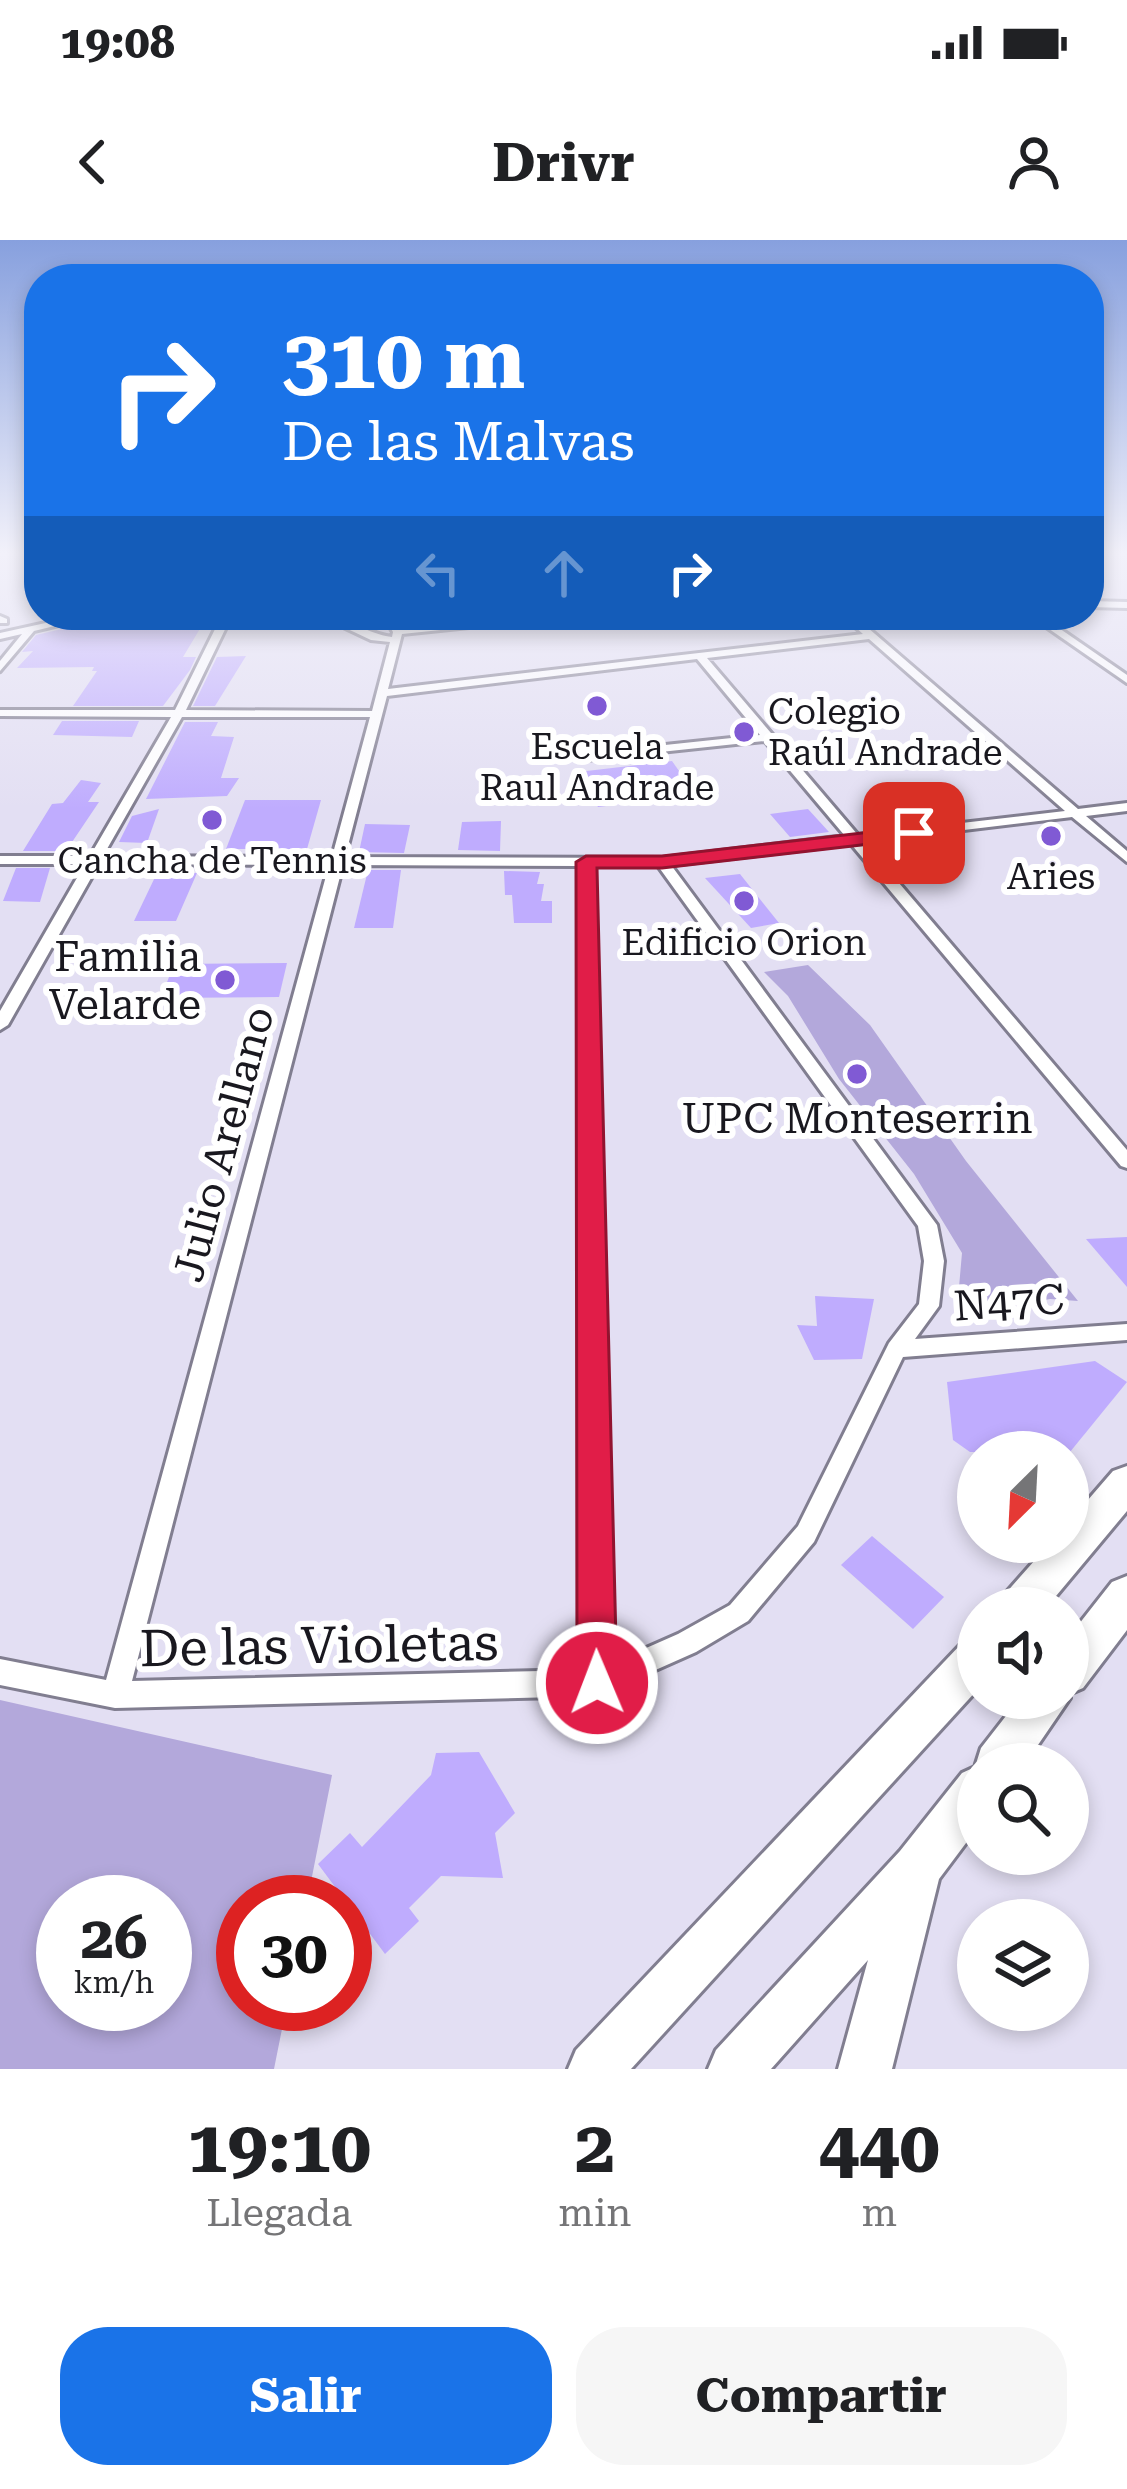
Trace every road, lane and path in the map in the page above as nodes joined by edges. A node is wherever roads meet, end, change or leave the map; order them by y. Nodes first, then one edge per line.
1 (24, 638) edge
2 (216, 638) edge
3 (396, 638) edge
4 (851, 638) edge
5 (875, 638) edge
6 (1067, 638) edge
7 (699, 655) junction
8 (0, 668) edge
9 (1127, 680) edge
10 (381, 693) junction
11 (0, 713) edge
12 (179, 713) junction
13 (373, 714) junction
14 (770, 737) junction
15 (589, 757) dead end
16 (1127, 807) edge
17 (1078, 814) junction
18 (858, 840) junction
19 (1127, 858) edge
20 (97, 859) junction
21 (0, 860) edge
22 (336, 860) junction
23 (586, 862) junction
24 (662, 862) junction
25 (0, 1025) edge
26 (1127, 1162) edge
27 (1127, 1332) edge
28 (896, 1349) junction
29 (1127, 1483) edge
30 (1038, 1587) edge
31 (1127, 1596) edge
32 (1089, 1645) edge
33 (0, 1672) edge
34 (957, 1680) edge
35 (597, 1683) junction
36 (115, 1695) junction
37 (1032, 1719) edge
38 (1013, 1743) edge
39 (957, 1816) edge
40 (917, 1868) junction
41 (596, 2069) edge
42 (735, 2069) edge
43 (865, 2069) edge

1 - 8 street
2 - 12 street
3 - 10 street, Julio Arellano
4 - 7 street
5 - 17 street
6 - 9 street
7 - 10 street
7 - 14 street
10 - 13 street, Julio Arellano
11 - 12 street
12 - 13 street
12 - 20 street
13 - 22 street, Julio Arellano
14 - 15 street
14 - 18 street
16 - 17 street
17 - 18 street
17 - 19 street
18 - 24 street
18 - 26 street
20 - 21 street
20 - 22 street
20 - 25 street
22 - 23 street
22 - 36 street, Julio Arellano
23 - 24 street
23 - 35 street
24 - 28 street, De las Violetas
27 - 28 street, N47C
28 - 35 street, De las Violetas
29 - 30 main road
31 - 32 main road
33 - 36 street, De las Violetas
34 - 41 main road
35 - 36 street, De las Violetas
37 - 38 main road
39 - 40 main road
40 - 42 main road
40 - 43 main road

